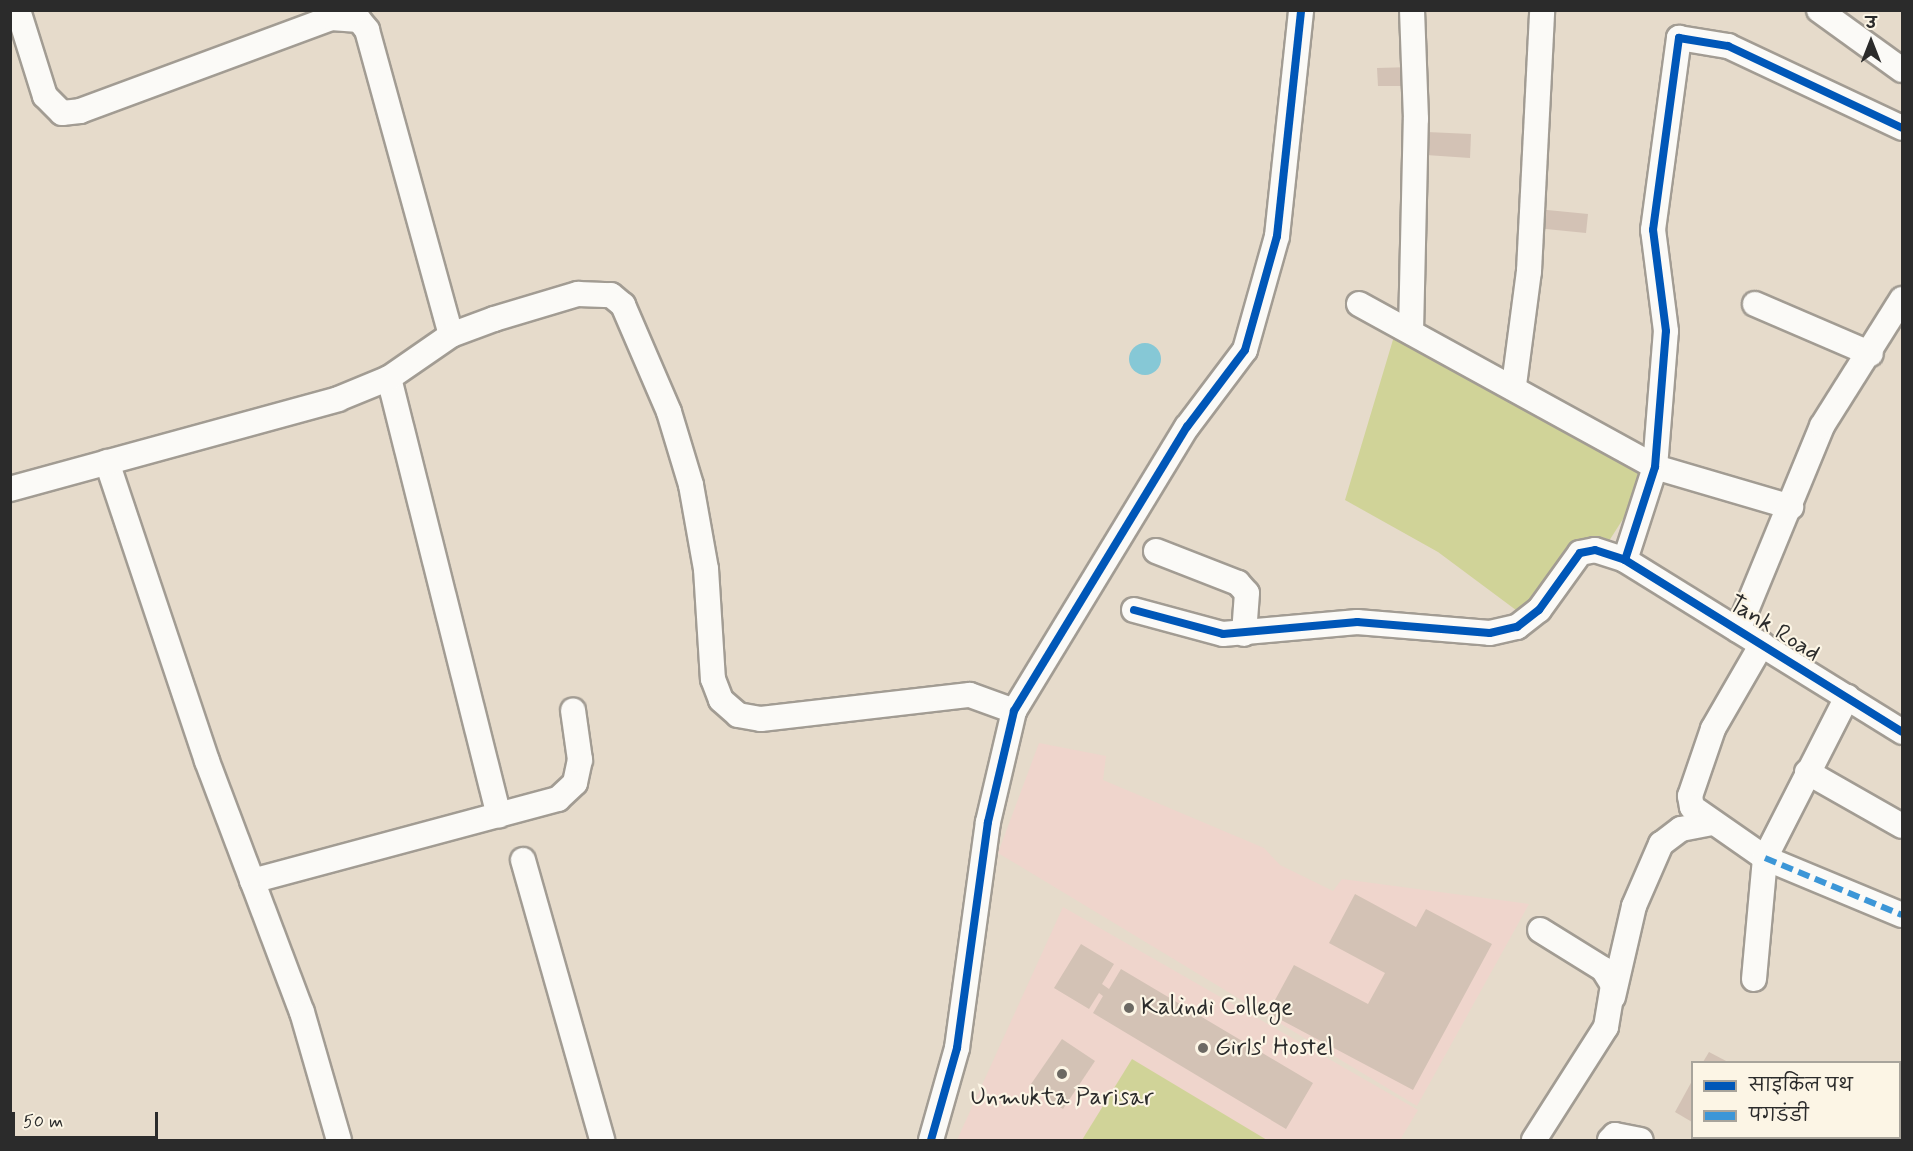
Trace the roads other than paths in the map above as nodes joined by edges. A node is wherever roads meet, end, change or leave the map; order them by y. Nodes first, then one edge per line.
1 (18, 10) edge
2 (1301, 10) edge
3 (1412, 10) edge
4 (1542, 10) edge
5 (1819, 10) edge
6 (1902, 70) edge
7 (1902, 128) edge
8 (1902, 300) edge
9 (1755, 303) dead end
10 (1359, 304) dead end
11 (1411, 332) junction
12 (452, 335) junction
13 (1871, 354) junction
14 (389, 378) junction
15 (1514, 385) junction
16 (107, 462) junction
17 (1654, 467) junction
18 (10, 489) edge
19 (1791, 507) junction
20 (1156, 551) dead end
21 (1625, 560) junction
22 (1134, 610) dead end
23 (1738, 630) junction
24 (1245, 634) junction
25 (1762, 644) junction
26 (1847, 697) junction
27 (573, 710) dead end
28 (1014, 711) junction
29 (1902, 732) edge
30 (1807, 772) junction
31 (499, 815) junction
32 (1713, 823) junction
33 (1902, 826) edge
34 (1765, 858) junction
35 (523, 860) dead end
36 (252, 881) junction
37 (1902, 915) edge
38 (1540, 930) dead end
39 (1754, 980) dead end
40 (1612, 1002) junction
41 (339, 1140) edge
42 (602, 1140) edge
43 (931, 1140) edge
44 (1534, 1140) edge
45 (1610, 1140) edge
46 (1641, 1140) edge

1 - 12 street
2 - 28 street
3 - 11 street
4 - 15 street
5 - 6 street
7 - 17 street
8 - 13 street
9 - 13 street
10 - 11 street
11 - 15 street
12 - 14 street
12 - 28 street
13 - 19 street
14 - 16 street
14 - 31 street
15 - 17 street
16 - 18 street
16 - 36 street
17 - 19 street
17 - 21 street
19 - 23 street
20 - 24 street
21 - 23 street, Tank Road
21 - 24 street, Tank Road
22 - 24 street, Tank Road
23 - 25 street, Tank Road
25 - 26 street, Tank Road
25 - 32 street
26 - 29 street, Tank Road
26 - 30 street
27 - 31 street
28 - 43 street
30 - 33 street
30 - 34 street
31 - 36 street
32 - 34 street
32 - 40 street
34 - 37 street
34 - 39 street
35 - 42 street
36 - 41 street
38 - 40 street
40 - 44 street
45 - 46 street

